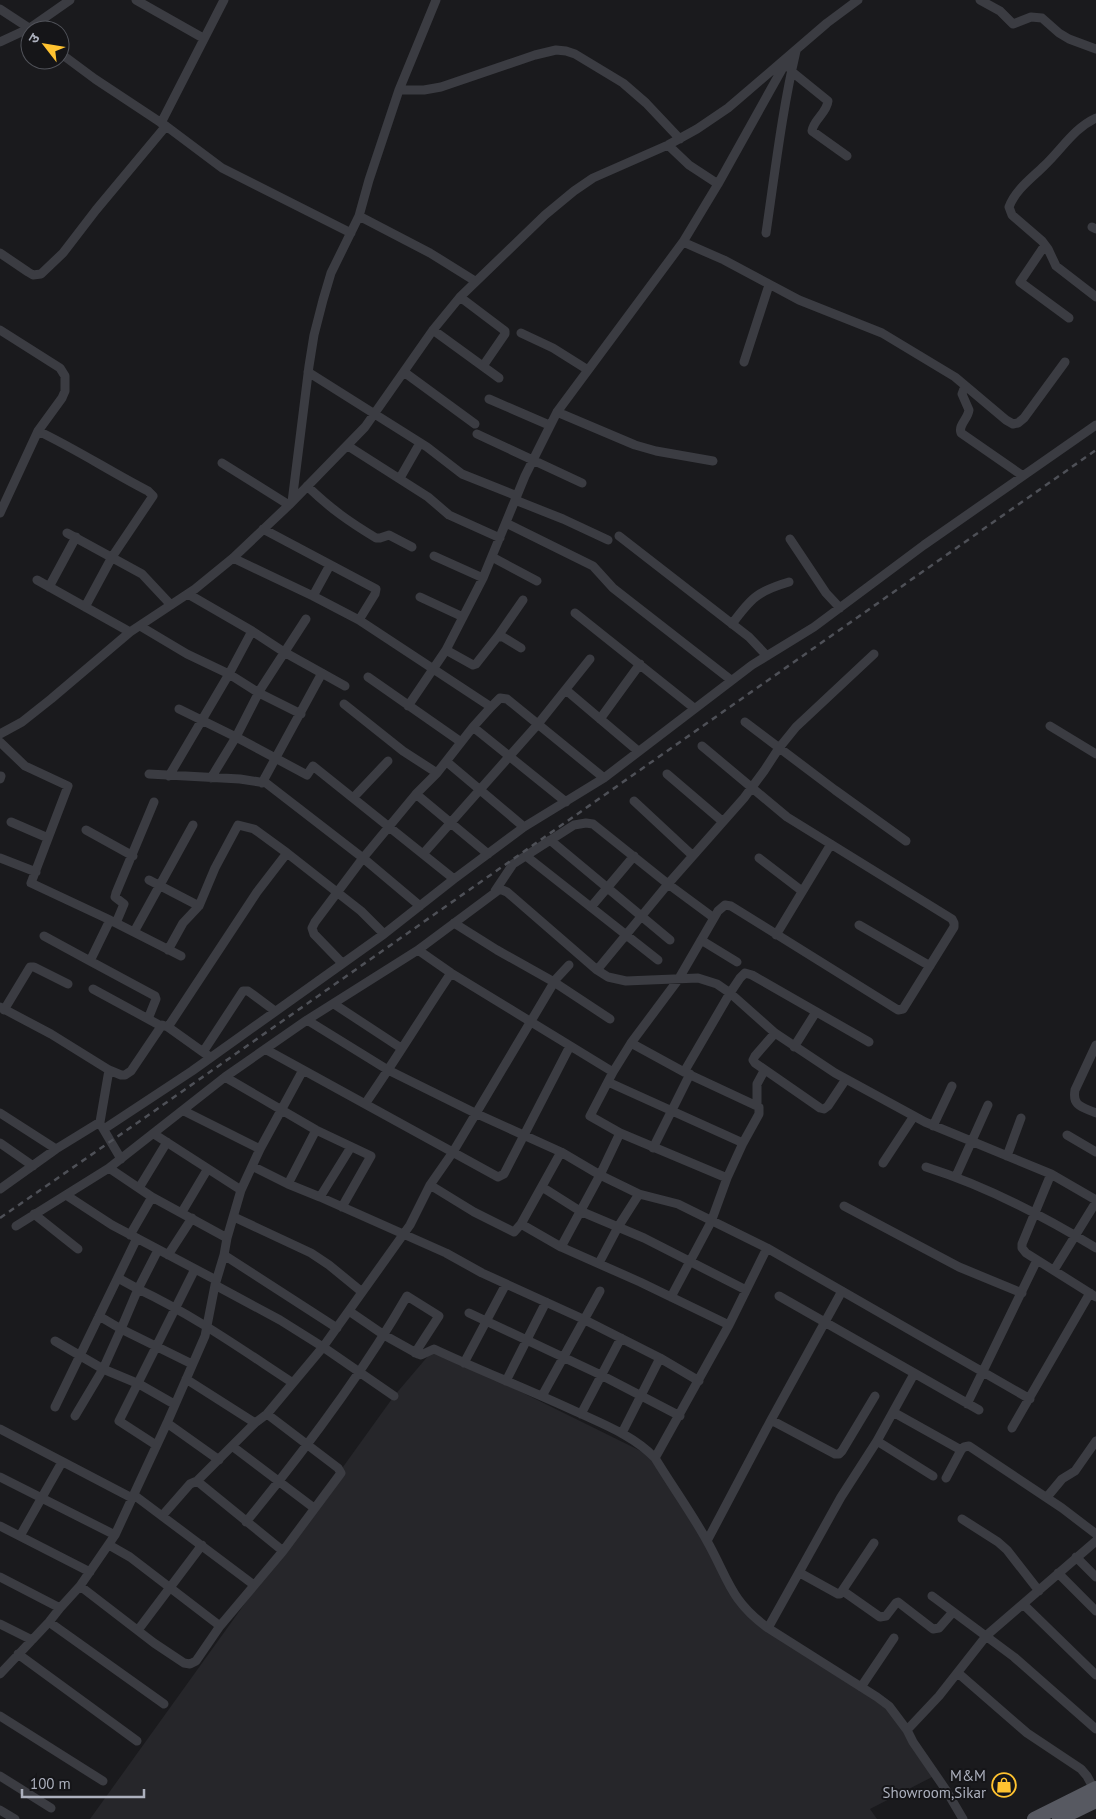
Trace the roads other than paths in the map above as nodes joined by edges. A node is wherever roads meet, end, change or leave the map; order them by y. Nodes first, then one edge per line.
1 (70, 0) edge
2 (136, 0) edge
3 (224, 0) edge
4 (436, 0) edge
5 (980, 0) edge
6 (852, 1) edge
7 (0, 9) edge
8 (43, 20) edge
9 (20, 22) edge
10 (20, 34) edge
11 (203, 38) junction
12 (0, 42) edge
13 (1096, 49) edge
14 (796, 50) junction
15 (788, 57) junction
16 (70, 60) edge
17 (791, 71) junction
18 (399, 90) junction
19 (1096, 118) edge
20 (163, 124) junction
21 (680, 139) junction
22 (668, 145) junction
23 (847, 156) dead end
24 (718, 184) junction
25 (359, 216) junction
26 (766, 233) dead end
27 (351, 234) junction
28 (683, 242) junction
29 (1045, 245) junction
30 (0, 253) edge
31 (475, 281) junction
32 (769, 285) junction
33 (1096, 296) edge
34 (460, 297) junction
35 (1069, 318) dead end
36 (0, 330) edge
37 (433, 330) junction
38 (521, 333) dead end
39 (744, 362) dead end
40 (1065, 362) dead end
41 (483, 366) junction
42 (588, 370) junction
43 (308, 372) junction
44 (404, 372) junction
45 (499, 378) dead end
46 (966, 386) junction
47 (489, 399) dead end
48 (557, 412) junction
49 (375, 414) junction
50 (475, 424) dead end
51 (549, 425) junction
52 (1096, 425) edge
53 (38, 431) junction
54 (478, 434) dead end
55 (420, 443) junction
56 (348, 446) junction
57 (533, 460) junction
58 (713, 461) dead end
59 (222, 463) dead end
60 (1023, 476) junction
61 (400, 478) junction
62 (582, 483) dead end
63 (308, 486) junction
64 (516, 498) junction
65 (291, 503) junction
66 (0, 513) edge
67 (506, 523) junction
68 (263, 529) junction
69 (67, 533) dead end
70 (619, 536) dead end
71 (76, 538) junction
72 (500, 538) junction
73 (790, 539) dead end
74 (608, 540) dead end
75 (412, 547) dead end
76 (434, 556) dead end
77 (112, 557) junction
78 (492, 557) junction
79 (233, 558) junction
80 (330, 565) junction
81 (483, 578) junction
82 (37, 580) dead end
83 (537, 581) dead end
84 (789, 582) dead end
85 (49, 587) junction
86 (188, 594) junction
87 (314, 596) junction
88 (420, 597) dead end
89 (523, 600) dead end
90 (171, 605) junction
91 (85, 607) junction
92 (840, 608) junction
93 (575, 613) dead end
94 (463, 617) junction
95 (306, 619) dead end
96 (359, 620) junction
97 (732, 624) junction
98 (140, 626) junction
99 (252, 631) junction
100 (130, 632) junction
101 (498, 636) junction
102 (521, 648) dead end
103 (446, 650) junction
104 (284, 652) junction
105 (874, 654) dead end
106 (767, 656) junction
107 (590, 659) dead end
108 (640, 664) junction
109 (433, 670) junction
110 (322, 673) junction
111 (229, 674) junction
112 (368, 677) dead end
113 (731, 680) junction
114 (345, 686) dead end
115 (566, 690) junction
116 (259, 693) junction
117 (344, 704) dead end
118 (408, 706) junction
119 (491, 707) junction
120 (694, 708) junction
121 (179, 709) dead end
122 (301, 714) junction
123 (201, 719) junction
124 (600, 719) junction
125 (745, 722) dead end
126 (538, 724) junction
127 (1050, 726) dead end
128 (473, 727) junction
129 (0, 734) edge
130 (236, 737) junction
131 (0, 742) edge
132 (461, 742) junction
133 (702, 746) dead end
134 (779, 748) junction
135 (638, 751) junction
136 (1096, 754) edge
137 (509, 756) junction
138 (276, 758) junction
139 (388, 760) dead end
140 (447, 762) junction
141 (150, 774) dead end
142 (437, 774) junction
143 (666, 774) dead end
144 (169, 776) junction
145 (211, 778) junction
146 (604, 778) junction
147 (262, 782) junction
148 (751, 788) junction
149 (480, 790) junction
150 (416, 794) junction
151 (353, 798) junction
152 (634, 801) dead end
153 (154, 802) dead end
154 (566, 802) junction
155 (722, 821) junction
156 (11, 822) dead end
157 (451, 823) junction
158 (193, 825) dead end
159 (389, 826) junction
160 (524, 827) junction
161 (86, 830) dead end
162 (48, 838) junction
163 (550, 840) junction
164 (906, 841) dead end
165 (831, 844) junction
166 (287, 853) junction
167 (424, 854) junction
168 (488, 854) junction
169 (692, 855) junction
170 (133, 856) junction
171 (526, 856) junction
172 (634, 856) junction
173 (0, 858) edge
174 (363, 858) junction
175 (759, 858) dead end
176 (36, 872) junction
177 (454, 878) junction
178 (149, 880) dead end
179 (668, 884) junction
180 (160, 886) junction
181 (607, 888) junction
182 (496, 891) junction
183 (802, 891) junction
184 (336, 892) junction
185 (199, 906) junction
186 (420, 906) junction
187 (591, 906) junction
188 (642, 916) junction
189 (714, 918) junction
190 (113, 921) junction
191 (454, 923) junction
192 (859, 925) dead end
193 (134, 932) junction
194 (384, 934) junction
195 (626, 935) junction
196 (776, 935) junction
197 (44, 936) dead end
198 (670, 940) dead end
199 (701, 940) junction
200 (168, 950) junction
201 (418, 950) junction
202 (181, 956) dead end
203 (658, 960) dead end
204 (90, 961) junction
205 (737, 962) dead end
206 (342, 963) junction
207 (569, 965) dead end
208 (930, 966) junction
209 (597, 970) junction
210 (451, 973) junction
211 (678, 980) junction
212 (554, 982) junction
213 (68, 984) dead end
214 (93, 989) dead end
215 (730, 993) junction
216 (334, 1004) junction
217 (2, 1009) edge
218 (274, 1011) junction
219 (816, 1012) junction
220 (148, 1019) junction
221 (610, 1019) dead end
222 (307, 1020) junction
223 (530, 1021) junction
224 (164, 1026) junction
225 (775, 1033) junction
226 (869, 1042) dead end
227 (631, 1043) junction
228 (1096, 1045) edge
229 (570, 1046) junction
230 (794, 1047) junction
231 (401, 1048) junction
232 (265, 1049) junction
233 (207, 1055) junction
234 (109, 1070) junction
235 (303, 1070) junction
236 (388, 1070) junction
237 (764, 1071) junction
238 (612, 1072) junction
239 (687, 1073) junction
240 (225, 1077) junction
241 (846, 1079) junction
242 (608, 1082) junction
243 (952, 1086) dead end
244 (365, 1104) junction
245 (757, 1105) junction
246 (988, 1105) dead end
247 (281, 1109) junction
248 (672, 1110) junction
249 (184, 1111) junction
250 (0, 1113) edge
251 (475, 1113) junction
252 (1096, 1113) edge
253 (914, 1116) junction
254 (1021, 1118) dead end
255 (102, 1126) junction
256 (933, 1126) junction
257 (316, 1130) junction
258 (620, 1133) junction
259 (154, 1134) junction
260 (524, 1134) junction
261 (1067, 1135) dead end
262 (0, 1142) edge
263 (166, 1142) junction
264 (972, 1142) junction
265 (744, 1143) junction
266 (351, 1147) junction
267 (653, 1148) junction
268 (56, 1149) junction
269 (260, 1149) junction
270 (453, 1152) junction
271 (561, 1152) junction
272 (1096, 1152) edge
273 (1007, 1156) junction
274 (121, 1160) junction
275 (884, 1163) dead end
276 (33, 1166) junction
277 (252, 1166) junction
278 (926, 1167) dead end
279 (109, 1168) junction
280 (207, 1170) junction
281 (1051, 1174) junction
282 (600, 1176) junction
283 (956, 1176) junction
284 (727, 1178) junction
285 (288, 1184) junction
286 (430, 1186) junction
287 (1, 1187) edge
288 (542, 1187) junction
289 (139, 1188) junction
290 (242, 1190) junction
291 (639, 1194) junction
292 (66, 1195) junction
293 (152, 1197) junction
294 (320, 1197) junction
295 (1096, 1201) edge
296 (844, 1206) dead end
297 (342, 1207) junction
298 (580, 1210) junction
299 (182, 1212) junction
300 (1035, 1212) junction
301 (34, 1214) junction
302 (234, 1217) junction
303 (192, 1218) junction
304 (711, 1222) junction
305 (521, 1224) junction
306 (16, 1226) dead end
307 (618, 1227) junction
308 (403, 1234) junction
309 (1076, 1235) junction
310 (134, 1237) junction
311 (226, 1238) junction
312 (562, 1247) junction
313 (767, 1248) junction
314 (1096, 1248) edge
315 (78, 1249) dead end
316 (158, 1250) junction
317 (168, 1254) junction
318 (224, 1255) junction
319 (1037, 1260) junction
320 (599, 1263) junction
321 (690, 1263) junction
322 (195, 1269) junction
323 (1054, 1270) junction
324 (118, 1278) junction
325 (216, 1283) junction
326 (506, 1284) junction
327 (138, 1289) junction
328 (746, 1290) junction
329 (600, 1291) dead end
330 (842, 1291) junction
331 (362, 1292) junction
332 (1022, 1293) junction
333 (1093, 1294) edge
334 (671, 1296) junction
335 (779, 1296) dead end
336 (546, 1302) junction
337 (175, 1307) junction
338 (349, 1310) junction
339 (469, 1313) dead end
340 (99, 1316) junction
341 (584, 1319) junction
342 (486, 1321) junction
343 (825, 1321) junction
344 (729, 1325) junction
345 (207, 1326) junction
346 (337, 1328) junction
347 (121, 1329) junction
348 (384, 1335) junction
349 (621, 1338) junction
350 (55, 1340) dead end
351 (527, 1340) junction
352 (156, 1347) junction
353 (324, 1347) junction
354 (415, 1353) junction
355 (80, 1354) junction
356 (563, 1357) junction
357 (660, 1358) junction
358 (464, 1363) junction
359 (192, 1364) junction
360 (103, 1368) junction
361 (983, 1372) junction
362 (360, 1373) junction
363 (914, 1374) junction
364 (601, 1375) junction
365 (186, 1379) junction
366 (506, 1381) junction
367 (699, 1381) junction
368 (139, 1384) junction
369 (293, 1384) junction
370 (394, 1396) dead end
371 (542, 1396) junction
372 (641, 1396) junction
373 (874, 1396) dead end
374 (1030, 1398) junction
375 (174, 1404) junction
376 (967, 1404) junction
377 (55, 1407) dead end
378 (979, 1410) dead end
379 (893, 1412) junction
380 (267, 1414) junction
381 (581, 1414) junction
382 (76, 1416) dead end
383 (680, 1416) junction
384 (771, 1420) junction
385 (167, 1423) junction
386 (255, 1423) junction
387 (1012, 1428) dead end
388 (0, 1429) edge
389 (622, 1433) junction
390 (877, 1441) junction
391 (1096, 1441) edge
392 (307, 1444) junction
393 (156, 1445) junction
394 (232, 1446) junction
395 (962, 1450) junction
396 (655, 1458) junction
397 (219, 1460) junction
398 (62, 1462) junction
399 (933, 1476) dead end
400 (0, 1477) edge
401 (946, 1478) dead end
402 (198, 1481) junction
403 (279, 1482) junction
404 (41, 1497) junction
405 (133, 1497) junction
406 (1047, 1497) junction
407 (314, 1508) junction
408 (162, 1516) junction
409 (962, 1519) dead end
410 (246, 1522) junction
411 (0, 1526) edge
412 (115, 1534) junction
413 (1096, 1534) edge
414 (20, 1536) junction
415 (1096, 1541) edge
416 (707, 1542) junction
417 (874, 1543) dead end
418 (109, 1544) junction
419 (202, 1546) junction
420 (283, 1551) junction
421 (1076, 1557) junction
422 (90, 1572) junction
423 (800, 1573) junction
424 (1058, 1573) junction
425 (0, 1577) edge
426 (1096, 1577) edge
427 (254, 1585) junction
428 (80, 1586) junction
429 (169, 1587) junction
430 (842, 1591) junction
431 (1039, 1591) junction
432 (932, 1596) dead end
433 (1023, 1604) junction
434 (60, 1608) junction
435 (1096, 1611) edge
436 (954, 1612) junction
437 (49, 1622) junction
438 (0, 1624) edge
439 (220, 1626) junction
440 (768, 1628) junction
441 (138, 1630) junction
442 (987, 1635) junction
443 (894, 1638) dead end
444 (32, 1640) junction
445 (18, 1654) junction
446 (958, 1673) junction
447 (0, 1674) edge
448 (1096, 1675) edge
449 (861, 1686) junction
450 (164, 1704) dead end
451 (0, 1716) edge
452 (1096, 1729) edge
453 (907, 1730) junction
454 (137, 1741) dead end
455 (0, 1776) edge
456 (103, 1781) dead end
457 (1095, 1793) edge
458 (51, 1808) dead end
459 (0, 1810) edge
460 (15, 1819) edge
461 (963, 1819) edge
462 (1034, 1819) edge
463 (1059, 1819) edge

1 - 8 street
2 - 11 street
3 - 11 street
4 - 18 street
5 - 13 street
6 - 14 street
7 - 9 street
10 - 12 street
11 - 20 street
14 - 15 street
14 - 17 street
15 - 21 street
15 - 24 street
16 - 20 street
17 - 23 street
17 - 26 street
18 - 21 street
18 - 25 street
19 - 29 street
20 - 27 street
20 - 30 street
21 - 22 street
22 - 24 street
22 - 31 street
24 - 28 street
25 - 27 street
25 - 31 street
27 - 43 street
28 - 32 street
28 - 42 street
29 - 33 street
29 - 35 street
31 - 34 street
32 - 39 street
32 - 46 street
34 - 37 street
34 - 41 street
36 - 53 street
37 - 41 street
37 - 44 street
38 - 42 street
40 - 46 street
41 - 45 street
42 - 48 street
43 - 49 street
43 - 65 street
44 - 49 street
44 - 50 street
46 - 60 street
47 - 51 street
48 - 51 street
48 - 58 street
49 - 55 street
49 - 56 street
51 - 57 street
52 - 60 street
53 - 66 street
53 - 77 street
54 - 57 street
55 - 61 street
55 - 64 street
56 - 61 street
56 - 63 street
57 - 62 street
57 - 64 street
59 - 65 street
60 - 92 street
61 - 72 street
63 - 65 street
63 - 75 street
64 - 67 street
64 - 74 street
65 - 68 street
67 - 72 street
67 - 113 street
68 - 79 street
68 - 80 street
69 - 71 street
70 - 97 street
71 - 77 street
71 - 85 street
72 - 78 street
73 - 92 street
76 - 81 street
77 - 90 street
77 - 91 street
78 - 81 street
78 - 83 street
79 - 86 street
79 - 87 street
80 - 87 street
80 - 96 street
81 - 94 street
82 - 85 street
84 - 97 street
85 - 91 street
86 - 90 street
86 - 99 street
87 - 96 street
88 - 94 street
89 - 101 street
90 - 98 street
91 - 100 street
92 - 106 street
93 - 108 street
94 - 103 street
95 - 104 street
96 - 109 street
97 - 106 street
98 - 100 street
98 - 111 street
99 - 104 street
99 - 111 street
100 - 129 street
101 - 102 street
101 - 103 street
103 - 109 street
104 - 110 street
104 - 116 street
105 - 134 street
106 - 113 street
107 - 115 street
108 - 120 street
108 - 124 street
109 - 118 street
109 - 119 street
110 - 114 street
110 - 122 street
111 - 116 street
111 - 123 street
112 - 118 street
113 - 120 street
115 - 124 street
115 - 126 street
116 - 122 street
116 - 130 street
117 - 142 street
118 - 132 street
119 - 126 street
119 - 128 street
120 - 135 street
121 - 123 street
122 - 138 street
123 - 130 street
123 - 144 street
124 - 135 street
125 - 134 street
126 - 137 street
126 - 146 street
127 - 136 street
128 - 132 street
128 - 137 street
130 - 138 street
130 - 145 street
131 - 162 street
132 - 140 street
133 - 148 street
134 - 148 street
134 - 164 street
135 - 146 street
137 - 149 street
137 - 154 street
138 - 147 street
138 - 151 street
139 - 151 street
140 - 142 street
140 - 149 street
141 - 144 street
142 - 150 street
143 - 155 street
144 - 145 street
145 - 147 street
146 - 154 street
147 - 174 street
148 - 155 street
148 - 165 street
149 - 157 street
149 - 160 street
150 - 157 street
150 - 159 street
151 - 159 street
152 - 169 street
153 - 170 street
154 - 160 street
155 - 169 street
156 - 162 street
157 - 167 street
157 - 168 street
158 - 180 street
159 - 167 street
159 - 174 street
160 - 168 street
161 - 170 street
162 - 176 street
163 - 171 street
163 - 172 street
163 - 181 street
165 - 183 street
165 - 208 street
166 - 184 street
166 - 185 street
166 - 224 street
167 - 177 street
168 - 177 street
169 - 179 street
170 - 190 street
171 - 182 street
171 - 187 street
172 - 179 street
172 - 181 street
173 - 176 street
174 - 184 street
174 - 186 street
175 - 183 street
176 - 190 street
177 - 186 street
178 - 180 street
179 - 188 street
179 - 189 street
180 - 185 street
180 - 193 street
181 - 187 street
181 - 188 street
182 - 191 street
182 - 209 street
183 - 196 street
184 - 194 street
184 - 206 street
185 - 200 street
186 - 194 street
187 - 195 street
188 - 195 street
188 - 198 street
189 - 196 street
189 - 199 street
190 - 193 street
190 - 204 street
191 - 201 street
191 - 212 street
192 - 208 street
193 - 200 street
194 - 206 street
195 - 203 street
195 - 209 street
196 - 208 street
197 - 204 street
199 - 205 street
199 - 211 street
200 - 202 street
201 - 210 street
201 - 216 street
204 - 220 street
206 - 218 street
207 - 212 street
209 - 211 street
210 - 223 street
210 - 231 street
211 - 215 street
211 - 227 street
212 - 221 street
212 - 223 street
213 - 217 street
214 - 220 street
215 - 219 street
215 - 225 street
215 - 239 street
216 - 222 street
216 - 231 street
217 - 234 street
218 - 233 street
218 - 233 street
219 - 226 street
219 - 230 street
220 - 224 street
222 - 232 street
222 - 236 street
223 - 229 street
223 - 251 street
224 - 233 street
224 - 234 street
225 - 230 street
225 - 237 street
227 - 238 street
227 - 239 street
228 - 252 street
229 - 238 street
229 - 260 street
230 - 241 street
231 - 236 street
232 - 235 street
232 - 240 street
233 - 255 street
234 - 255 street
235 - 244 street
235 - 247 street
236 - 244 street
236 - 251 street
237 - 241 street
237 - 245 street
238 - 242 street
239 - 245 street
239 - 248 street
240 - 247 street
240 - 249 street
241 - 253 street
242 - 248 street
242 - 258 street
243 - 256 street
244 - 270 street
245 - 265 street
246 - 264 street
247 - 257 street
247 - 269 street
248 - 265 street
248 - 267 street
249 - 259 street
249 - 269 street
250 - 268 street
251 - 260 street
251 - 270 street
253 - 256 street
253 - 275 street
254 - 273 street
255 - 268 street
255 - 274 street
256 - 264 street
257 - 266 street
257 - 285 street
258 - 267 street
258 - 282 street
259 - 263 street
259 - 274 street
260 - 270 street
260 - 271 street
261 - 272 street
262 - 276 street
263 - 280 street
263 - 289 street
264 - 273 street
264 - 283 street
265 - 284 street
266 - 294 street
266 - 297 street
267 - 284 street
268 - 276 street
269 - 277 street
270 - 286 street
271 - 282 street
271 - 288 street
273 - 281 street
274 - 279 street
276 - 287 street
277 - 285 street
277 - 290 street
278 - 283 street
279 - 289 street
279 - 292 street
280 - 290 street
280 - 299 street
281 - 295 street
281 - 300 street
282 - 291 street
282 - 298 street
283 - 300 street
284 - 304 street
285 - 294 street
286 - 305 street
286 - 308 street
288 - 298 street
288 - 305 street
289 - 293 street
290 - 302 street
291 - 304 street
291 - 307 street
292 - 301 street
292 - 310 street
293 - 299 street
293 - 310 street
294 - 297 street
295 - 309 street
296 - 332 street
297 - 308 street
298 - 307 street
298 - 312 street
299 - 303 street
300 - 309 street
300 - 319 street
301 - 306 street
301 - 315 street
302 - 311 street
302 - 331 street
303 - 311 street
303 - 317 street
304 - 313 street
304 - 321 street
305 - 312 street
307 - 320 street
307 - 321 street
308 - 326 street
308 - 331 street
309 - 314 street
309 - 323 street
310 - 316 street
310 - 324 street
311 - 318 street
312 - 320 street
313 - 328 street
313 - 330 street
316 - 317 street
316 - 327 street
317 - 322 street
318 - 325 street
318 - 346 street
319 - 323 street
319 - 332 street
320 - 334 street
321 - 328 street
321 - 334 street
322 - 325 street
322 - 337 street
323 - 333 street
324 - 327 street
324 - 340 street
325 - 345 street
325 - 353 street
326 - 336 street
326 - 342 street
327 - 337 street
327 - 347 street
328 - 344 street
329 - 341 street
330 - 343 street
330 - 361 street
331 - 338 street
332 - 361 street
333 - 374 street
334 - 344 street
335 - 343 street
336 - 341 street
336 - 351 street
337 - 345 street
337 - 352 street
338 - 346 street
338 - 348 street
339 - 342 street
340 - 347 street
340 - 355 street
341 - 349 street
341 - 356 street
342 - 351 street
342 - 358 street
343 - 363 street
343 - 384 street
344 - 367 street
345 - 359 street
345 - 369 street
346 - 353 street
347 - 352 street
347 - 360 street
348 - 354 street
348 - 354 street
348 - 362 street
349 - 357 street
349 - 364 street
350 - 355 street
351 - 356 street
351 - 366 street
352 - 359 street
352 - 368 street
353 - 362 street
353 - 369 street
354 - 358 street
355 - 360 street
355 - 377 street
356 - 364 street
356 - 371 street
357 - 367 street
357 - 372 street
358 - 366 street
359 - 365 street
360 - 368 street
360 - 382 street
361 - 374 street
361 - 376 street
362 - 370 street
362 - 392 street
363 - 376 street
363 - 379 street
364 - 372 street
364 - 381 street
365 - 375 street
365 - 386 street
366 - 371 street
367 - 383 street
368 - 375 street
368 - 393 street
369 - 380 street
371 - 381 street
372 - 383 street
372 - 389 street
373 - 384 street
374 - 387 street
375 - 385 street
376 - 378 street
379 - 390 street
379 - 395 street
380 - 386 street
380 - 392 street
381 - 389 street
383 - 396 street
384 - 416 street
385 - 393 street
385 - 397 street
386 - 394 street
388 - 398 street
389 - 396 street
390 - 399 street
390 - 423 street
391 - 406 street
392 - 403 street
392 - 407 street
393 - 405 street
394 - 397 street
394 - 403 street
395 - 401 street
395 - 406 street
396 - 416 street
397 - 402 street
398 - 404 street
398 - 405 street
400 - 404 street
402 - 408 street
402 - 410 street
403 - 407 street
403 - 410 street
404 - 412 street
404 - 414 street
405 - 408 street
405 - 412 street
406 - 413 street
407 - 420 street
408 - 419 street
409 - 431 street
410 - 420 street
411 - 414 street
412 - 418 street
414 - 422 street
415 - 421 street
416 - 440 street
417 - 430 street
418 - 422 street
418 - 429 street
419 - 427 street
419 - 429 street
420 - 427 street
421 - 424 street
421 - 426 street
422 - 428 street
423 - 430 street
423 - 440 street
424 - 431 street
424 - 435 street
425 - 434 street
427 - 439 street
428 - 434 street
428 - 441 street
429 - 439 street
429 - 441 street
430 - 436 street
431 - 433 street
432 - 436 street
433 - 442 street
433 - 448 street
434 - 437 street
436 - 442 street
437 - 444 street
437 - 450 street
438 - 444 street
439 - 441 street
440 - 449 street
442 - 446 street
442 - 452 street
443 - 449 street
444 - 445 street
445 - 447 street
445 - 454 street
446 - 453 street
446 - 457 street
449 - 453 street
451 - 456 street
453 - 461 street
455 - 458 street
457 - 462 main road
457 - 463 main road
459 - 460 street

